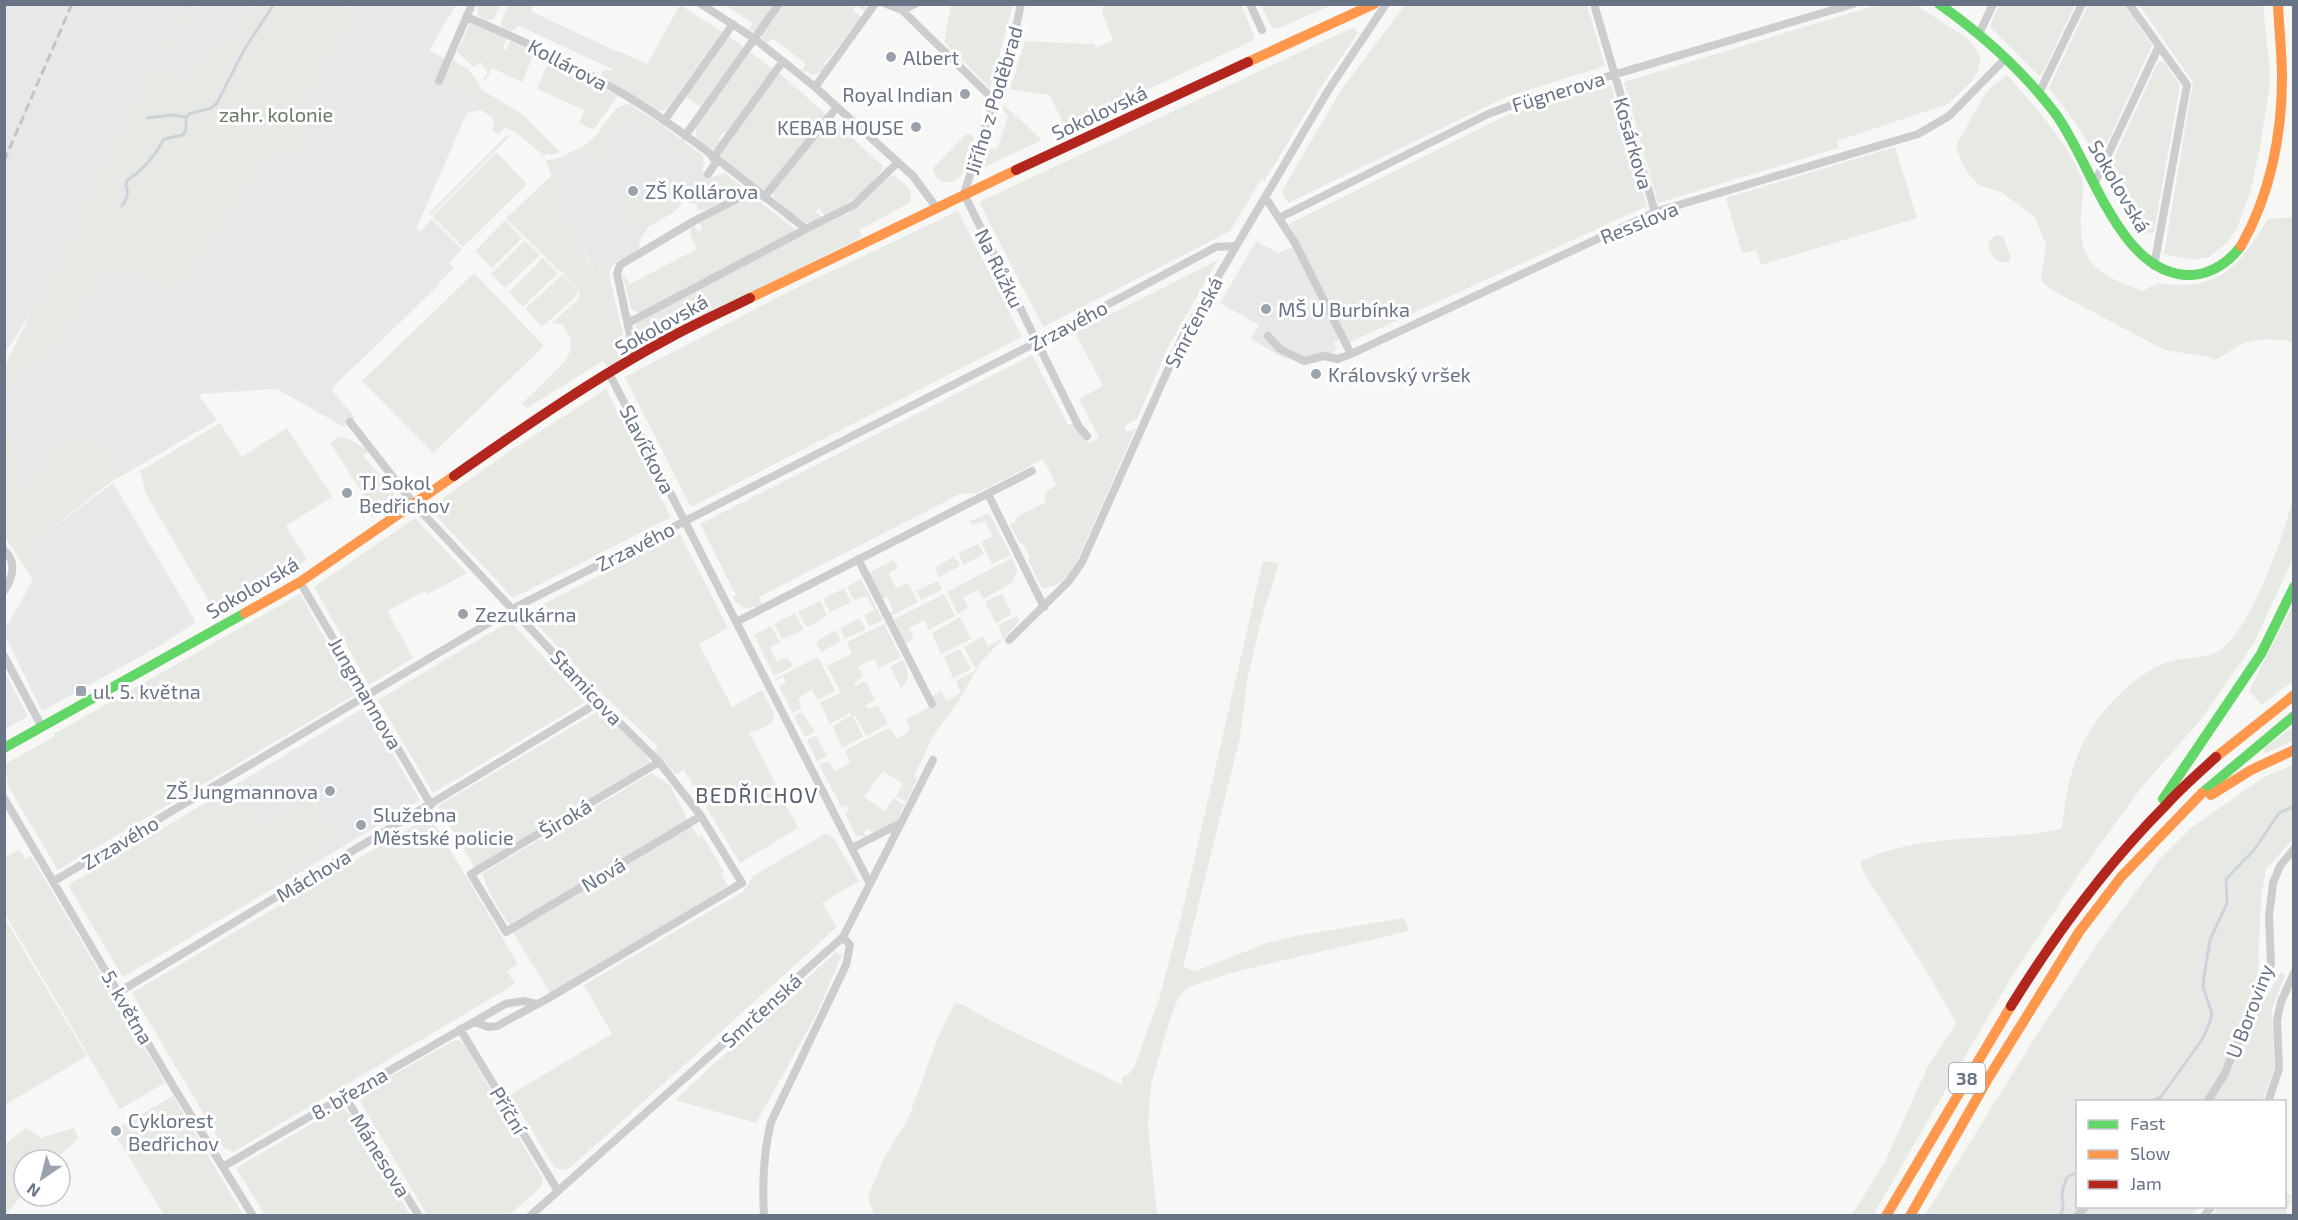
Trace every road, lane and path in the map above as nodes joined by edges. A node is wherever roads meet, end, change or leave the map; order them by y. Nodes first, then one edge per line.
1 (472, 4) edge
2 (701, 4) edge
3 (779, 4) edge
4 (875, 4) edge
5 (886, 4) edge
6 (915, 4) edge
7 (1021, 4) edge
8 (1250, 4) edge
9 (1374, 4) edge
10 (1386, 4) edge
11 (1594, 4) edge
12 (1853, 4) edge
13 (1939, 4) edge
14 (1994, 4) edge
15 (2082, 4) edge
16 (2129, 4) edge
17 (2278, 4) edge
18 (902, 10) junction
19 (467, 17) junction
20 (733, 24) junction
21 (1262, 30) dead end
22 (1979, 34) junction
23 (755, 39) junction
24 (2159, 46) junction
25 (2006, 58) junction
26 (783, 61) junction
27 (1615, 74) junction
28 (439, 81) dead end
29 (815, 87) junction
30 (2039, 93) junction
31 (994, 100) junction
32 (837, 107) junction
33 (664, 121) junction
34 (686, 136) junction
35 (715, 159) junction
36 (898, 162) junction
37 (708, 174) dead end
38 (2095, 182) junction
39 (755, 190) junction
40 (964, 194) junction
41 (764, 197) junction
42 (1265, 197) junction
43 (936, 207) junction
44 (1654, 212) junction
45 (1279, 218) junction
46 (806, 229) junction
47 (1234, 246) junction
48 (2154, 266) junction
49 (628, 323) junction
50 (1268, 336) dead end
51 (1037, 342) junction
52 (1351, 354) junction
53 (635, 358) junction
54 (609, 373) junction
55 (350, 422) dead end
56 (1087, 436) dead end
57 (1032, 471) dead end
58 (988, 494) junction
59 (414, 504) junction
60 (684, 521) junction
61 (4, 550) edge
62 (858, 559) junction
63 (300, 582) junction
64 (2294, 586) edge
65 (4, 591) edge
66 (1044, 607) junction
67 (514, 608) junction
68 (736, 622) junction
69 (1009, 640) dead end
70 (4, 656) edge
71 (368, 695) junction
72 (2294, 695) edge
73 (599, 702) junction
74 (932, 704) dead end
75 (2294, 716) edge
76 (42, 727) junction
77 (4, 748) edge
78 (2294, 750) edge
79 (933, 760) dead end
80 (659, 762) junction
81 (4, 798) edge
82 (431, 805) junction
83 (701, 816) junction
84 (2148, 822) junction
85 (901, 823) junction
86 (2161, 833) junction
87 (852, 848) junction
88 (2294, 849) edge
89 (54, 881) junction
90 (742, 883) joint
91 (870, 884) junction
92 (506, 932) joint
93 (843, 937) junction
94 (2294, 973) edge
95 (119, 992) junction
96 (537, 1004) junction
97 (475, 1022) junction
98 (460, 1029) junction
99 (344, 1095) junction
100 (2207, 1100) edge
101 (2268, 1100) edge
102 (224, 1166) junction
103 (558, 1191) junction
104 (253, 1215) edge
105 (419, 1215) edge
106 (530, 1215) edge
107 (764, 1215) edge
108 (1886, 1215) edge
109 (1910, 1215) edge

1 - 19 street
2 - 20 street
3 - 23 street
4 - 29 street
5 - 18 street
6 - 18 street
7 - 31 street, Jiřího z Poděbrad
8 - 21 street
9 - 40 main road, Sokolovská
10 - 42 street, Smrčenská
11 - 27 street, Kosárkova
12 - 27 street, Fügnerova
13 - 22 main road, Sokolovská
14 - 22 street
15 - 30 street
16 - 24 street
17 - 48 main road, Sokolovská
18 - 31 street
19 - 28 street
19 - 33 street, Kollárova
20 - 23 street
20 - 33 street
22 - 25 main road, Sokolovská
23 - 26 street
23 - 34 street
24 - 38 street
24 - 48 street
25 - 30 main road, Sokolovská
25 - 44 street, Resslova
26 - 29 street
26 - 35 street
27 - 44 street, Kosárkova
27 - 45 street, Fügnerova
29 - 32 street
30 - 38 main road, Sokolovská
31 - 40 street, Jiřího z Poděbrad
32 - 36 street
32 - 41 street
33 - 34 street, Kollárova
34 - 35 street, Kollárova
35 - 37 street
35 - 39 street, Kollárova
36 - 43 street
36 - 46 street
38 - 48 main road, Sokolovská
39 - 41 street, Kollárova
39 - 49 street
40 - 43 main road, Sokolovská
40 - 51 street, Na Růžku
41 - 46 street, Kollárova
42 - 45 street
42 - 47 street, Smrčenská
43 - 53 main road, Sokolovská
44 - 52 street, Resslova
45 - 52 street
46 - 49 street, Sokolovská
47 - 51 street, Zrzavého
47 - 66 street, Smrčenská
49 - 53 street
50 - 52 street, Resslova
51 - 56 street, Na Růžku
51 - 60 street, Zrzavého
53 - 54 main road, Sokolovská
54 - 59 main road, Sokolovská
54 - 60 street, Slavíčkova
55 - 59 street, Stamicova
57 - 58 street
58 - 62 street
58 - 66 street
59 - 63 main road, Sokolovská
59 - 67 street, Stamicova
60 - 67 street, Zrzavého
60 - 68 street, Slavíčkova
61 - 65 street
62 - 68 street
62 - 74 street
63 - 71 street, Jungmannova
63 - 76 main road, Sokolovská
64 - 84 main road
66 - 69 street, Smrčenská
67 - 71 street, Zrzavého
67 - 73 street, Stamicova
68 - 87 street, Slavíčkova
70 - 76 street
71 - 82 street, Jungmannova
71 - 89 street, Zrzavého
72 - 84 main road, 38
73 - 80 street, Stamicova
73 - 82 street, Máchova
75 - 86 main road, 38
76 - 77 main road, Sokolovská
78 - 86 main road
79 - 85 street, Smrčenská
80 - 83 street, Stamicova
80 - 92 street, Široká
81 - 89 street, 5. května
82 - 95 street, Máchova
83 - 90 street, Stamicova
83 - 92 street, Nová
84 - 108 main road, 38
85 - 87 street
85 - 91 street, Smrčenská
86 - 109 main road, 38
87 - 91 street, Slavíčkova
88 - 100 street, U Boroviny
89 - 95 street, 5. května
90 - 96 street, 8. března
91 - 93 street, Smrčenská
93 - 103 street, Smrčenská
93 - 107 street
94 - 101 street
95 - 102 street, 5. května
96 - 97 street, 8. března
96 - 97 street, 8. března
97 - 98 street, 8. března
98 - 99 street, 8. března
98 - 103 street, Příční
99 - 102 street, 8. března
99 - 105 street, Mánesova
102 - 104 street, 5. května
103 - 106 street, Smrčenská

